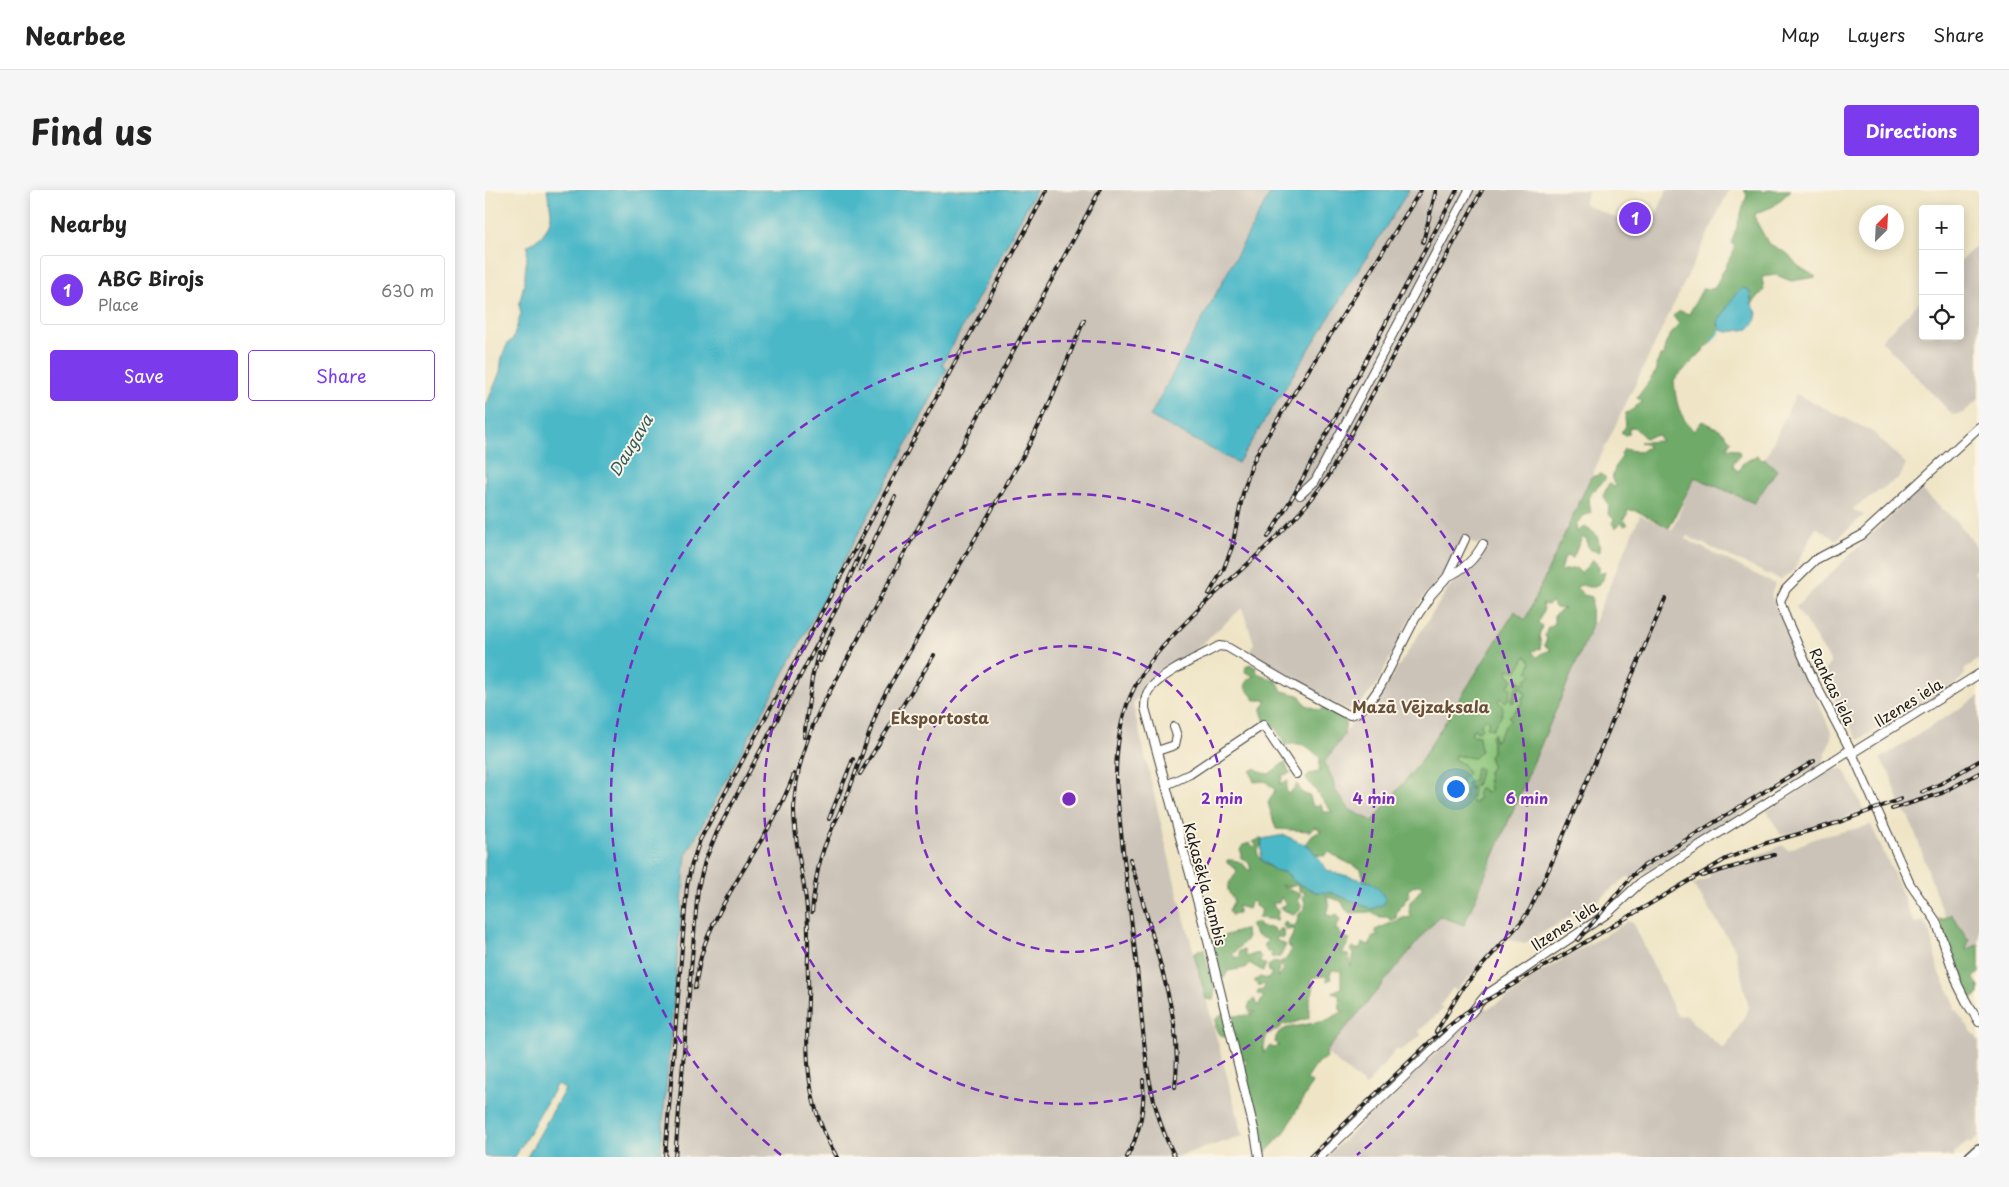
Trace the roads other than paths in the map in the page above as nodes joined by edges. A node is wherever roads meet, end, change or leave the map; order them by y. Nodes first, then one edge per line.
1 (1469, 190) edge
2 (1979, 427) edge
3 (1300, 496) dead end
4 (1465, 539) dead end
5 (1483, 544) dead end
6 (1447, 577) junction
7 (1979, 674) edge
8 (1174, 726) dead end
9 (1157, 751) junction
10 (1851, 751) junction
11 (1296, 774) dead end
12 (1166, 785) junction
13 (1979, 1022) edge
14 (1979, 1150) edge
15 (1259, 1157) edge
16 (1320, 1157) edge
17 (1971, 1157) edge

1 - 3 street
2 - 10 street, Rankas iela
4 - 6 street
5 - 6 street
6 - 9 street, Kaķasēkļa dambis
7 - 10 street, Ilzenes iela
8 - 9 street
9 - 12 street, Kaķasēkļa dambis
10 - 13 street, Rankas iela
10 - 16 street, Ilzenes iela
11 - 12 street
12 - 15 street, Kaķasēkļa dambis
14 - 17 main road

